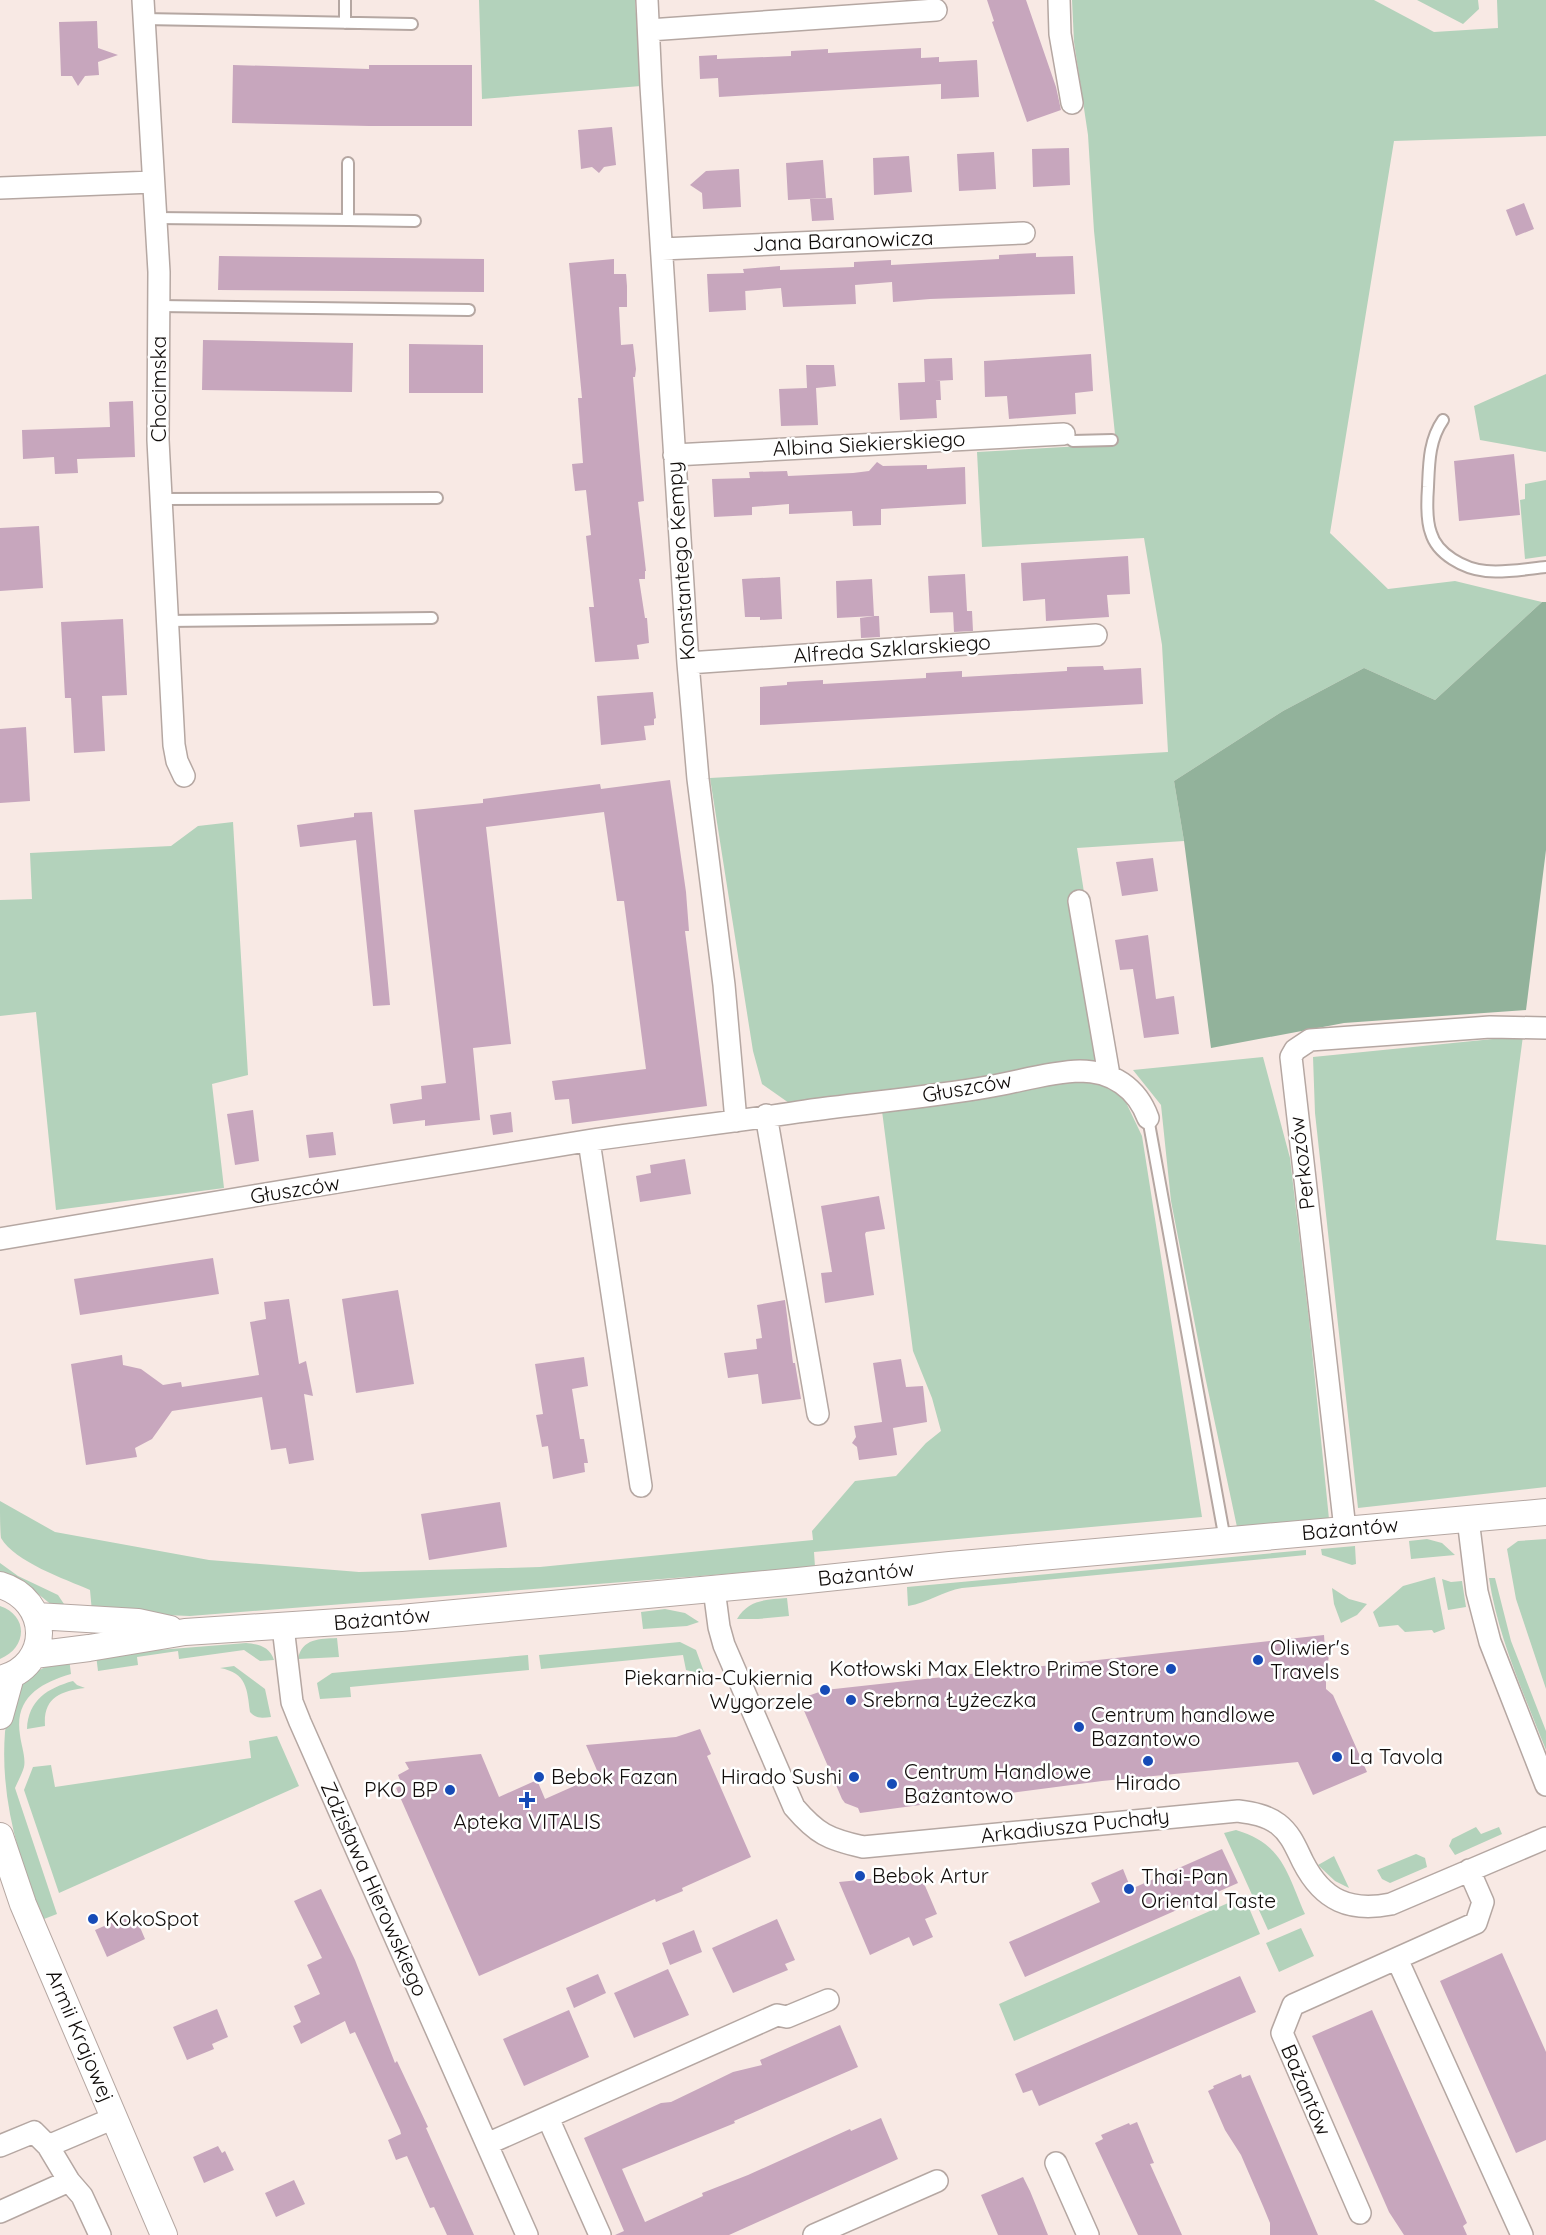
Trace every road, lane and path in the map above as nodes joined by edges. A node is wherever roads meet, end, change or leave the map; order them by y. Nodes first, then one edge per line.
1 (345, 0) edge
2 (647, 0) edge
3 (1059, 0) edge
4 (143, 10) edge
5 (936, 10) dead end
6 (345, 22) junction
7 (412, 24) dead end
8 (649, 30) junction
9 (1072, 103) dead end
10 (348, 162) dead end
11 (153, 182) junction
12 (0, 188) edge
13 (155, 218) junction
14 (348, 220) junction
15 (415, 220) dead end
16 (1024, 233) dead end
17 (662, 249) junction
18 (159, 306) junction
19 (469, 310) dead end
20 (1443, 420) dead end
21 (1064, 434) joint
22 (1112, 440) dead end
23 (674, 455) junction
24 (438, 498) dead end
25 (161, 499) junction
26 (1546, 567) edge
27 (432, 618) dead end
28 (167, 621) junction
29 (1096, 635) dead end
30 (688, 663) junction
31 (184, 776) dead end
32 (1079, 901) dead end
33 (1546, 1028) edge
34 (1109, 1076) junction
35 (766, 1115) junction
36 (1148, 1118) joint
37 (736, 1121) junction
38 (589, 1141) junction
39 (0, 1239) edge
40 (818, 1414) dead end
41 (641, 1486) dead end
42 (1546, 1512) edge
43 (1468, 1519) junction
44 (1345, 1529) junction
45 (1225, 1540) junction
46 (0, 1585) edge
47 (714, 1589) junction
48 (36, 1616) junction
49 (283, 1627) junction
50 (185, 1632) junction
51 (34, 1655) junction
52 (5, 1677) edge
53 (0, 1716) edge
54 (1546, 1785) edge
55 (0, 1836) edge
56 (1546, 1838) edge
57 (1469, 1870) junction
58 (1397, 1959) junction
59 (828, 2000) dead end
60 (114, 2118) junction
61 (548, 2118) junction
62 (487, 2144) junction
63 (0, 2146) edge
64 (48, 2146) junction
65 (1056, 2163) dead end
66 (69, 2181) junction
67 (937, 2181) dead end
68 (0, 2212) edge
69 (1360, 2213) dead end
70 (100, 2235) edge
71 (164, 2235) edge
72 (527, 2235) edge
73 (600, 2235) edge
74 (814, 2235) edge
75 (1088, 2235) edge
76 (1522, 2235) edge

1 - 6 lane
2 - 8 street, Konstantego Kempy
3 - 9 street
4 - 6 lane
4 - 11 street, Chocimska
5 - 8 street
6 - 7 lane
8 - 17 street, Konstantego Kempy
10 - 14 lane
11 - 12 street
11 - 13 street, Chocimska
13 - 14 lane
13 - 18 street, Chocimska
14 - 15 lane
16 - 17 street, Jana Baranowicza
17 - 23 street, Konstantego Kempy
18 - 19 lane
18 - 25 street, Chocimska
20 - 26 lane
21 - 22 lane
21 - 23 street, Albina Siekierskiego
23 - 30 street, Konstantego Kempy
24 - 25 lane
25 - 28 street, Chocimska
27 - 28 lane
28 - 31 street, Chocimska
29 - 30 street, Alfreda Szklarskiego
30 - 37 street, Konstantego Kempy
32 - 34 street
33 - 44 street, Perkozów
34 - 35 street, Głuszców
34 - 36 street, Głuszców
35 - 37 street, Głuszców
35 - 40 street
36 - 45 lane
37 - 38 street, Głuszców
38 - 39 street, Głuszców
38 - 41 street
42 - 43 street, Bażantów
43 - 44 street, Bażantów
43 - 54 street
44 - 45 street, Bażantów
45 - 47 street, Bażantów
46 - 48 street
47 - 49 street, Bażantów
47 - 57 street, Arkadiusza Puchały
48 - 50 street, Bażantów
48 - 51 street
49 - 50 street, Bażantów
49 - 62 street, Zdzisława Hierowskiego
50 - 51 street, Bażantów
51 - 52 street
52 - 53 street
55 - 60 street, Armii Krajowej
56 - 57 street, Arkadiusza Puchały
57 - 58 street, Bażantów
58 - 69 street, Bażantów
58 - 76 street
59 - 61 street
60 - 64 street
60 - 71 street, Armii Krajowej
61 - 62 street
61 - 73 street
62 - 72 street, Zdzisława Hierowskiego
63 - 64 street
64 - 66 street
65 - 75 street
66 - 68 street
66 - 70 street
67 - 74 street

